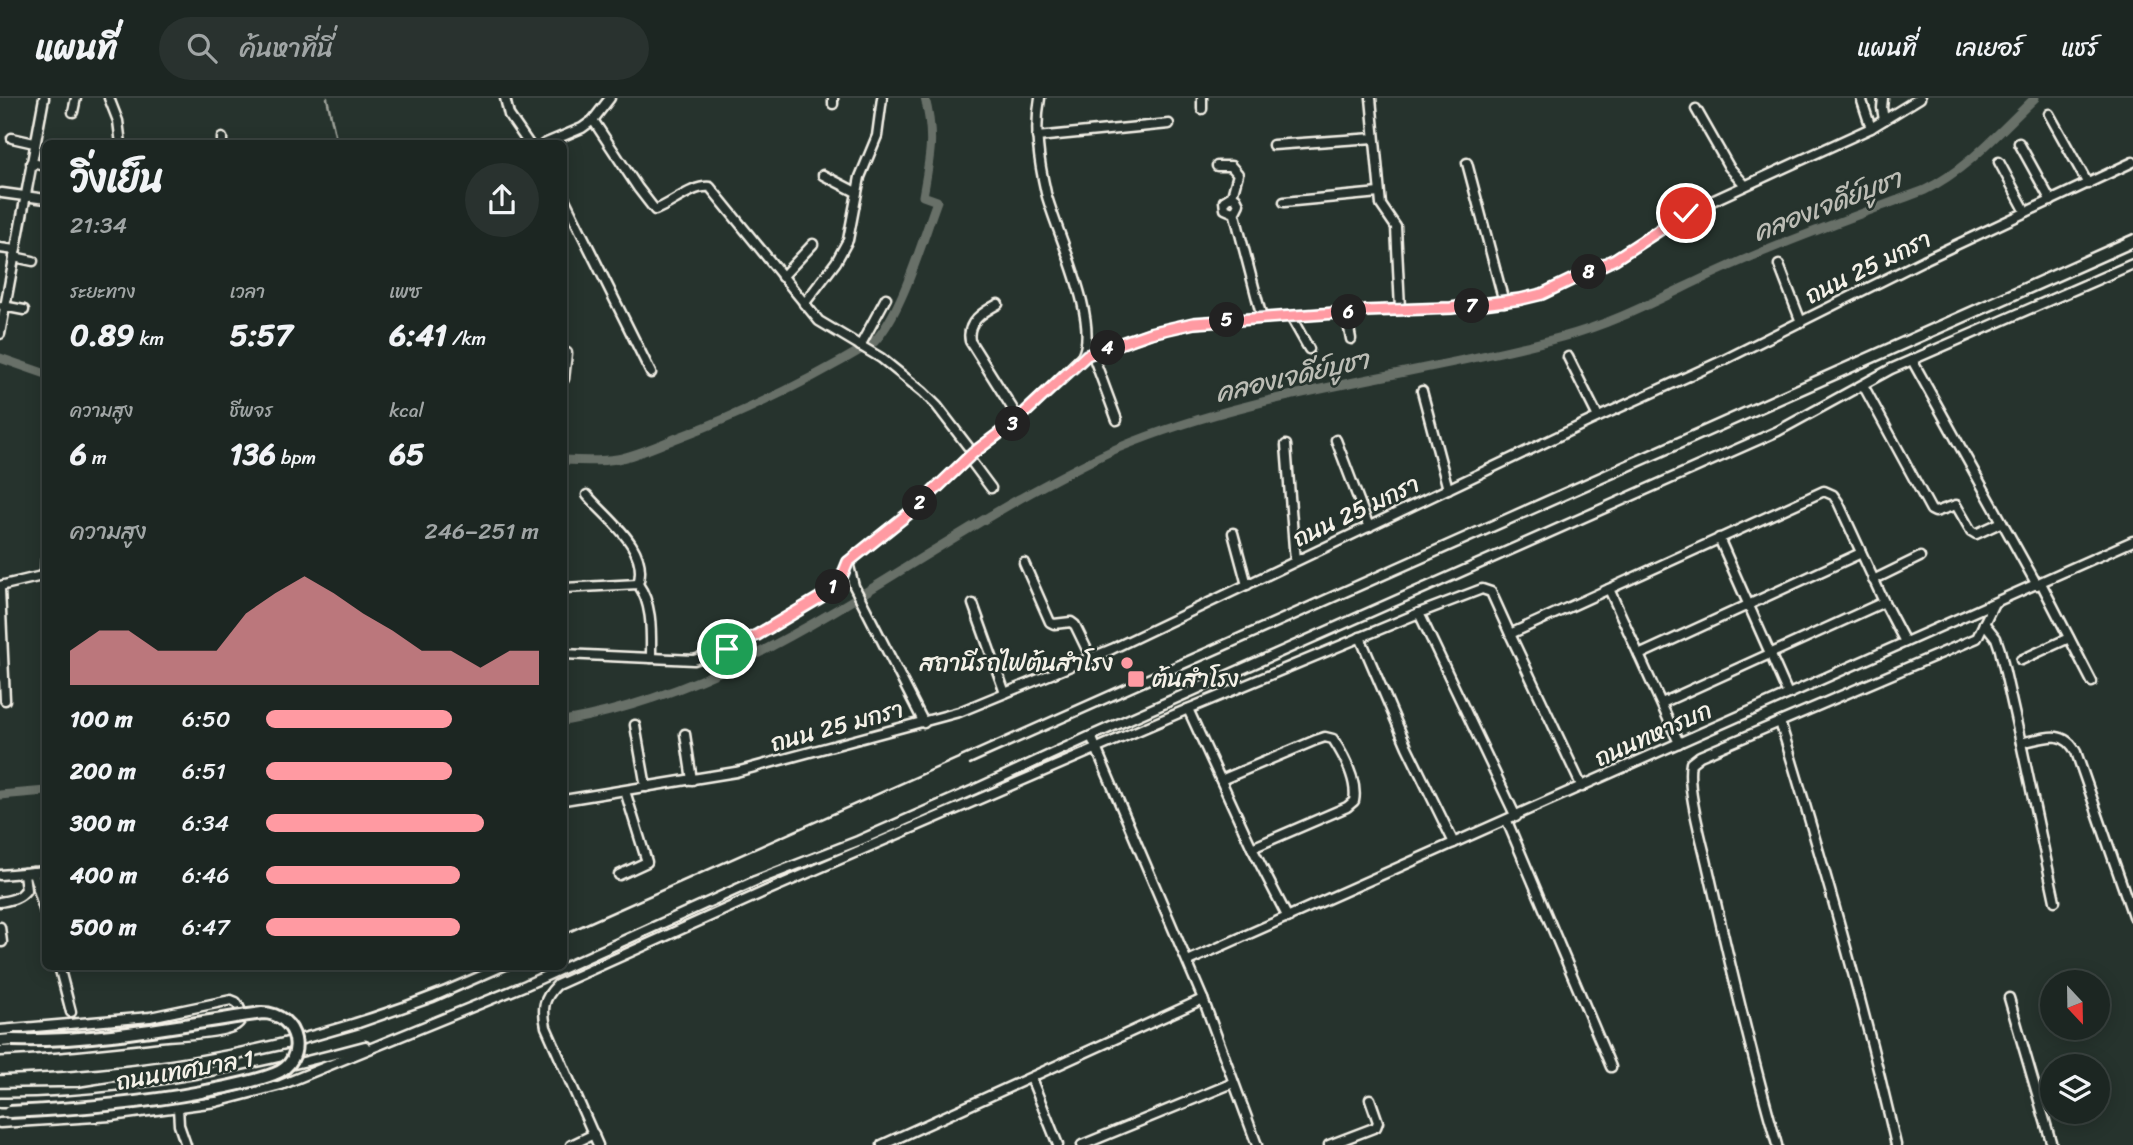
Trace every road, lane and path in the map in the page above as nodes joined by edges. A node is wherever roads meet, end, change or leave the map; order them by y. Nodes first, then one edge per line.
1 (44, 98) edge
2 (76, 98) edge
3 (108, 98) edge
4 (505, 98) edge
5 (610, 98) edge
6 (882, 98) edge
7 (1040, 98) edge
8 (1202, 98) edge
9 (1371, 98) edge
10 (1861, 98) edge
11 (1883, 98) edge
12 (1920, 98) edge
13 (1202, 109) dead end
14 (1696, 109) dead end
15 (73, 112) dead end
16 (2049, 114) dead end
17 (593, 120) junction
18 (1884, 120) junction
19 (1169, 124) dead end
20 (1871, 128) junction
21 (1037, 137) junction
22 (12, 138) dead end
23 (1374, 138) junction
24 (120, 140) edge
25 (526, 140) edge
26 (554, 140) edge
27 (34, 143) junction
28 (2019, 143) dead end
29 (1273, 145) dead end
30 (1999, 162) dead end
31 (2133, 162) edge
32 (31, 163) junction
33 (1467, 163) dead end
34 (42, 165) edge
35 (1217, 166) dead end
36 (823, 175) dead end
37 (2088, 184) junction
38 (1745, 185) junction
39 (856, 192) junction
40 (2, 193) dead end
41 (1379, 193) junction
42 (25, 197) junction
43 (42, 199) edge
44 (2051, 201) junction
45 (1284, 202) dead end
46 (567, 204) edge
47 (2026, 212) junction
48 (813, 244) dead end
49 (0, 248) edge
50 (14, 253) junction
51 (33, 261) dead end
52 (2133, 264) edge
53 (1779, 265) dead end
54 (782, 277) junction
55 (886, 298) dead end
56 (1504, 302) junction
57 (804, 304) junction
58 (998, 304) dead end
59 (2, 306) edge
60 (1400, 309) junction
61 (24, 310) dead end
62 (1346, 312) junction
63 (1291, 317) junction
64 (1262, 318) junction
65 (1801, 322) junction
66 (0, 334) edge
67 (1351, 339) dead end
68 (864, 348) junction
69 (1309, 349) dead end
70 (1092, 353) junction
71 (1568, 357) dead end
72 (1082, 358) junction
73 (1912, 360) junction
74 (651, 373) dead end
75 (1863, 385) junction
76 (1422, 391) dead end
77 (1598, 417) junction
78 (1018, 419) junction
79 (1117, 420) dead end
80 (1336, 440) dead end
81 (1286, 445) dead end
82 (971, 455) junction
83 (991, 488) dead end
84 (1448, 489) junction
85 (587, 495) dead end
86 (2002, 522) junction
87 (1368, 527) junction
88 (1233, 533) dead end
89 (1719, 538) junction
90 (2133, 541) edge
91 (1861, 553) junction
92 (1920, 557) dead end
93 (1295, 561) junction
94 (848, 562) junction
95 (1024, 563) dead end
96 (42, 576) edge
97 (1873, 580) junction
98 (638, 584) junction
99 (2038, 584) junction
100 (1247, 585) junction
101 (0, 588) edge
102 (567, 588) edge
103 (1609, 589) junction
104 (1884, 602) junction
105 (973, 604) dead end
106 (1993, 605) junction
107 (1748, 606) junction
108 (1419, 613) junction
109 (1984, 623) junction
110 (1510, 634) junction
111 (1360, 637) junction
112 (2069, 638) junction
113 (1905, 642) junction
114 (1770, 653) junction
115 (567, 654) edge
116 (1639, 655) junction
117 (651, 658) junction
118 (1091, 658) junction
119 (2021, 660) dead end
120 (2092, 682) dead end
121 (1005, 694) junction
122 (1788, 694) junction
123 (5, 700) dead end
124 (1662, 703) junction
125 (1188, 709) junction
126 (1780, 722) junction
127 (923, 723) junction
128 (635, 725) dead end
129 (685, 734) dead end
130 (1091, 736) junction
131 (1679, 743) junction
132 (2021, 743) junction
133 (1096, 749) junction
134 (692, 780) junction
135 (1221, 780) junction
136 (646, 787) junction
137 (1582, 787) junction
138 (625, 791) junction
139 (567, 800) edge
140 (1516, 817) junction
141 (1507, 821) junction
142 (1454, 843) junction
143 (1252, 848) junction
144 (42, 871) edge
145 (28, 872) junction
146 (619, 874) dead end
147 (0, 875) edge
148 (2055, 901) dead end
149 (0, 902) edge
150 (42, 906) edge
151 (2133, 916) edge
152 (1288, 918) junction
153 (0, 927) edge
154 (2, 942) dead end
155 (1188, 961) junction
156 (567, 966) edge
157 (60, 970) edge
158 (559, 970) edge
159 (2008, 998) dead end
160 (1203, 999) junction
161 (71, 1012) dead end
162 (0, 1030) edge
163 (394, 1037) junction
164 (6, 1040) edge
165 (0, 1051) edge
166 (1611, 1067) dead end
167 (1031, 1078) junction
168 (1233, 1083) junction
169 (1370, 1099) dead end
170 (0, 1103) edge
171 (178, 1107) junction
172 (5, 1112) edge
173 (0, 1123) edge
174 (594, 1135) junction
175 (186, 1145) edge
176 (571, 1145) edge
177 (598, 1145) edge
178 (882, 1145) edge
179 (1058, 1145) edge
180 (1082, 1145) edge
181 (1257, 1145) edge
182 (1329, 1145) edge
183 (1777, 1145) edge
184 (1896, 1145) edge
185 (2052, 1145) edge

1 - 27 street
2 - 15 street
3 - 24 street
4 - 25 street
5 - 17 street
6 - 39 street
7 - 21 street
8 - 13 street
9 - 23 street
10 - 20 street
11 - 18 street
12 - 18 street
14 - 38 street
16 - 37 street
17 - 26 street
17 - 54 street
18 - 20 street
19 - 21 street
20 - 38 street
21 - 72 street
22 - 27 street
23 - 29 street
23 - 41 street
27 - 32 street
28 - 44 street
30 - 47 street
31 - 37 street, ถนน 25 มกรา
32 - 34 street
32 - 42 street
33 - 56 street
35 - 64 street
36 - 39 street
37 - 44 street, ถนน 25 มกรา
38 - 56 street
39 - 57 street
40 - 42 street
41 - 45 street
41 - 60 street
42 - 43 street
42 - 50 street
44 - 47 street, ถนน 25 มกรา
46 - 74 street
47 - 65 street, ถนน 25 มกรา
48 - 54 street
49 - 50 street
50 - 51 street
50 - 59 street
52 - 73 street
53 - 65 street
54 - 57 street
55 - 68 street
56 - 60 street
57 - 68 street
58 - 78 street
59 - 61 street
59 - 66 street
60 - 62 street
62 - 63 street
62 - 67 street
63 - 64 street
63 - 69 street
64 - 70 street
65 - 77 street, ถนน 25 มกรา
68 - 82 street
70 - 72 street
70 - 79 street
71 - 77 street
72 - 78 street
73 - 75 street
73 - 86 street
75 - 86 street
75 - 130 street
76 - 84 street
77 - 84 street, ถนน 25 มกรา
78 - 82 street
80 - 87 street
81 - 93 street
82 - 83 street
82 - 94 street
84 - 87 street, ถนน 25 มกรา
85 - 98 street
86 - 99 street
87 - 93 street, ถนน 25 มกรา
88 - 100 street
89 - 91 street
89 - 103 street
89 - 107 street
90 - 99 street, ถนนทหารบก
91 - 97 street
91 - 107 street
92 - 97 street
93 - 100 street, ถนน 25 มกรา
94 - 117 street
94 - 127 street
95 - 118 street
96 - 101 street
97 - 104 street
98 - 102 street
98 - 117 street
99 - 106 street, ถนนทหารบก
99 - 112 street
100 - 118 street, ถนน 25 มกรา
101 - 123 street
103 - 110 street
103 - 116 street
104 - 113 street
104 - 114 street
105 - 121 street
106 - 109 street
106 - 113 street, ถนนทหารบก
107 - 114 street
107 - 116 street
108 - 110 street
108 - 111 street
108 - 140 street
109 - 126 street
109 - 132 street
110 - 137 street
111 - 125 street
111 - 142 street
112 - 119 street
112 - 120 street
113 - 122 street, ถนนทหารบก
114 - 122 street
114 - 124 street
115 - 117 street
116 - 124 street
118 - 121 street, ถนน 25 มกรา
121 - 127 street, ถนน 25 มกรา
122 - 131 street, ถนนทหารบก
124 - 131 street
125 - 133 street
125 - 135 street
126 - 183 street
126 - 184 street
127 - 134 street, ถนน 25 มกรา
128 - 136 street
129 - 134 street
130 - 133 street
130 - 156 street
131 - 137 street, ถนนทหารบก
132 - 148 street
132 - 151 street
133 - 155 street
133 - 174 street
134 - 136 street, ถนน 25 มกรา
135 - 143 street
135 - 143 street
136 - 138 street, ถนน 25 มกรา
137 - 140 street, ถนนทหารบก
138 - 139 street, ถนน 25 มกรา
138 - 146 street
140 - 141 street, ถนนทหารบก
141 - 142 street, ถนนทหารบก
141 - 166 street
142 - 152 street, ถนนทหารบก
143 - 152 street
144 - 145 street
145 - 147 street
145 - 149 street
145 - 150 street
152 - 155 street, ถนนทหารบก
153 - 154 street
155 - 160 street
157 - 161 street
158 - 163 street
159 - 185 street
160 - 167 street
160 - 168 street
162 - 165 street
163 - 170 street
163 - 171 street
164 - 172 street, ถนนเทศบาล 1, bridge
167 - 178 street
167 - 179 street
168 - 180 street
168 - 181 street
169 - 182 street
171 - 173 street
171 - 175 street
174 - 176 street
174 - 177 street

